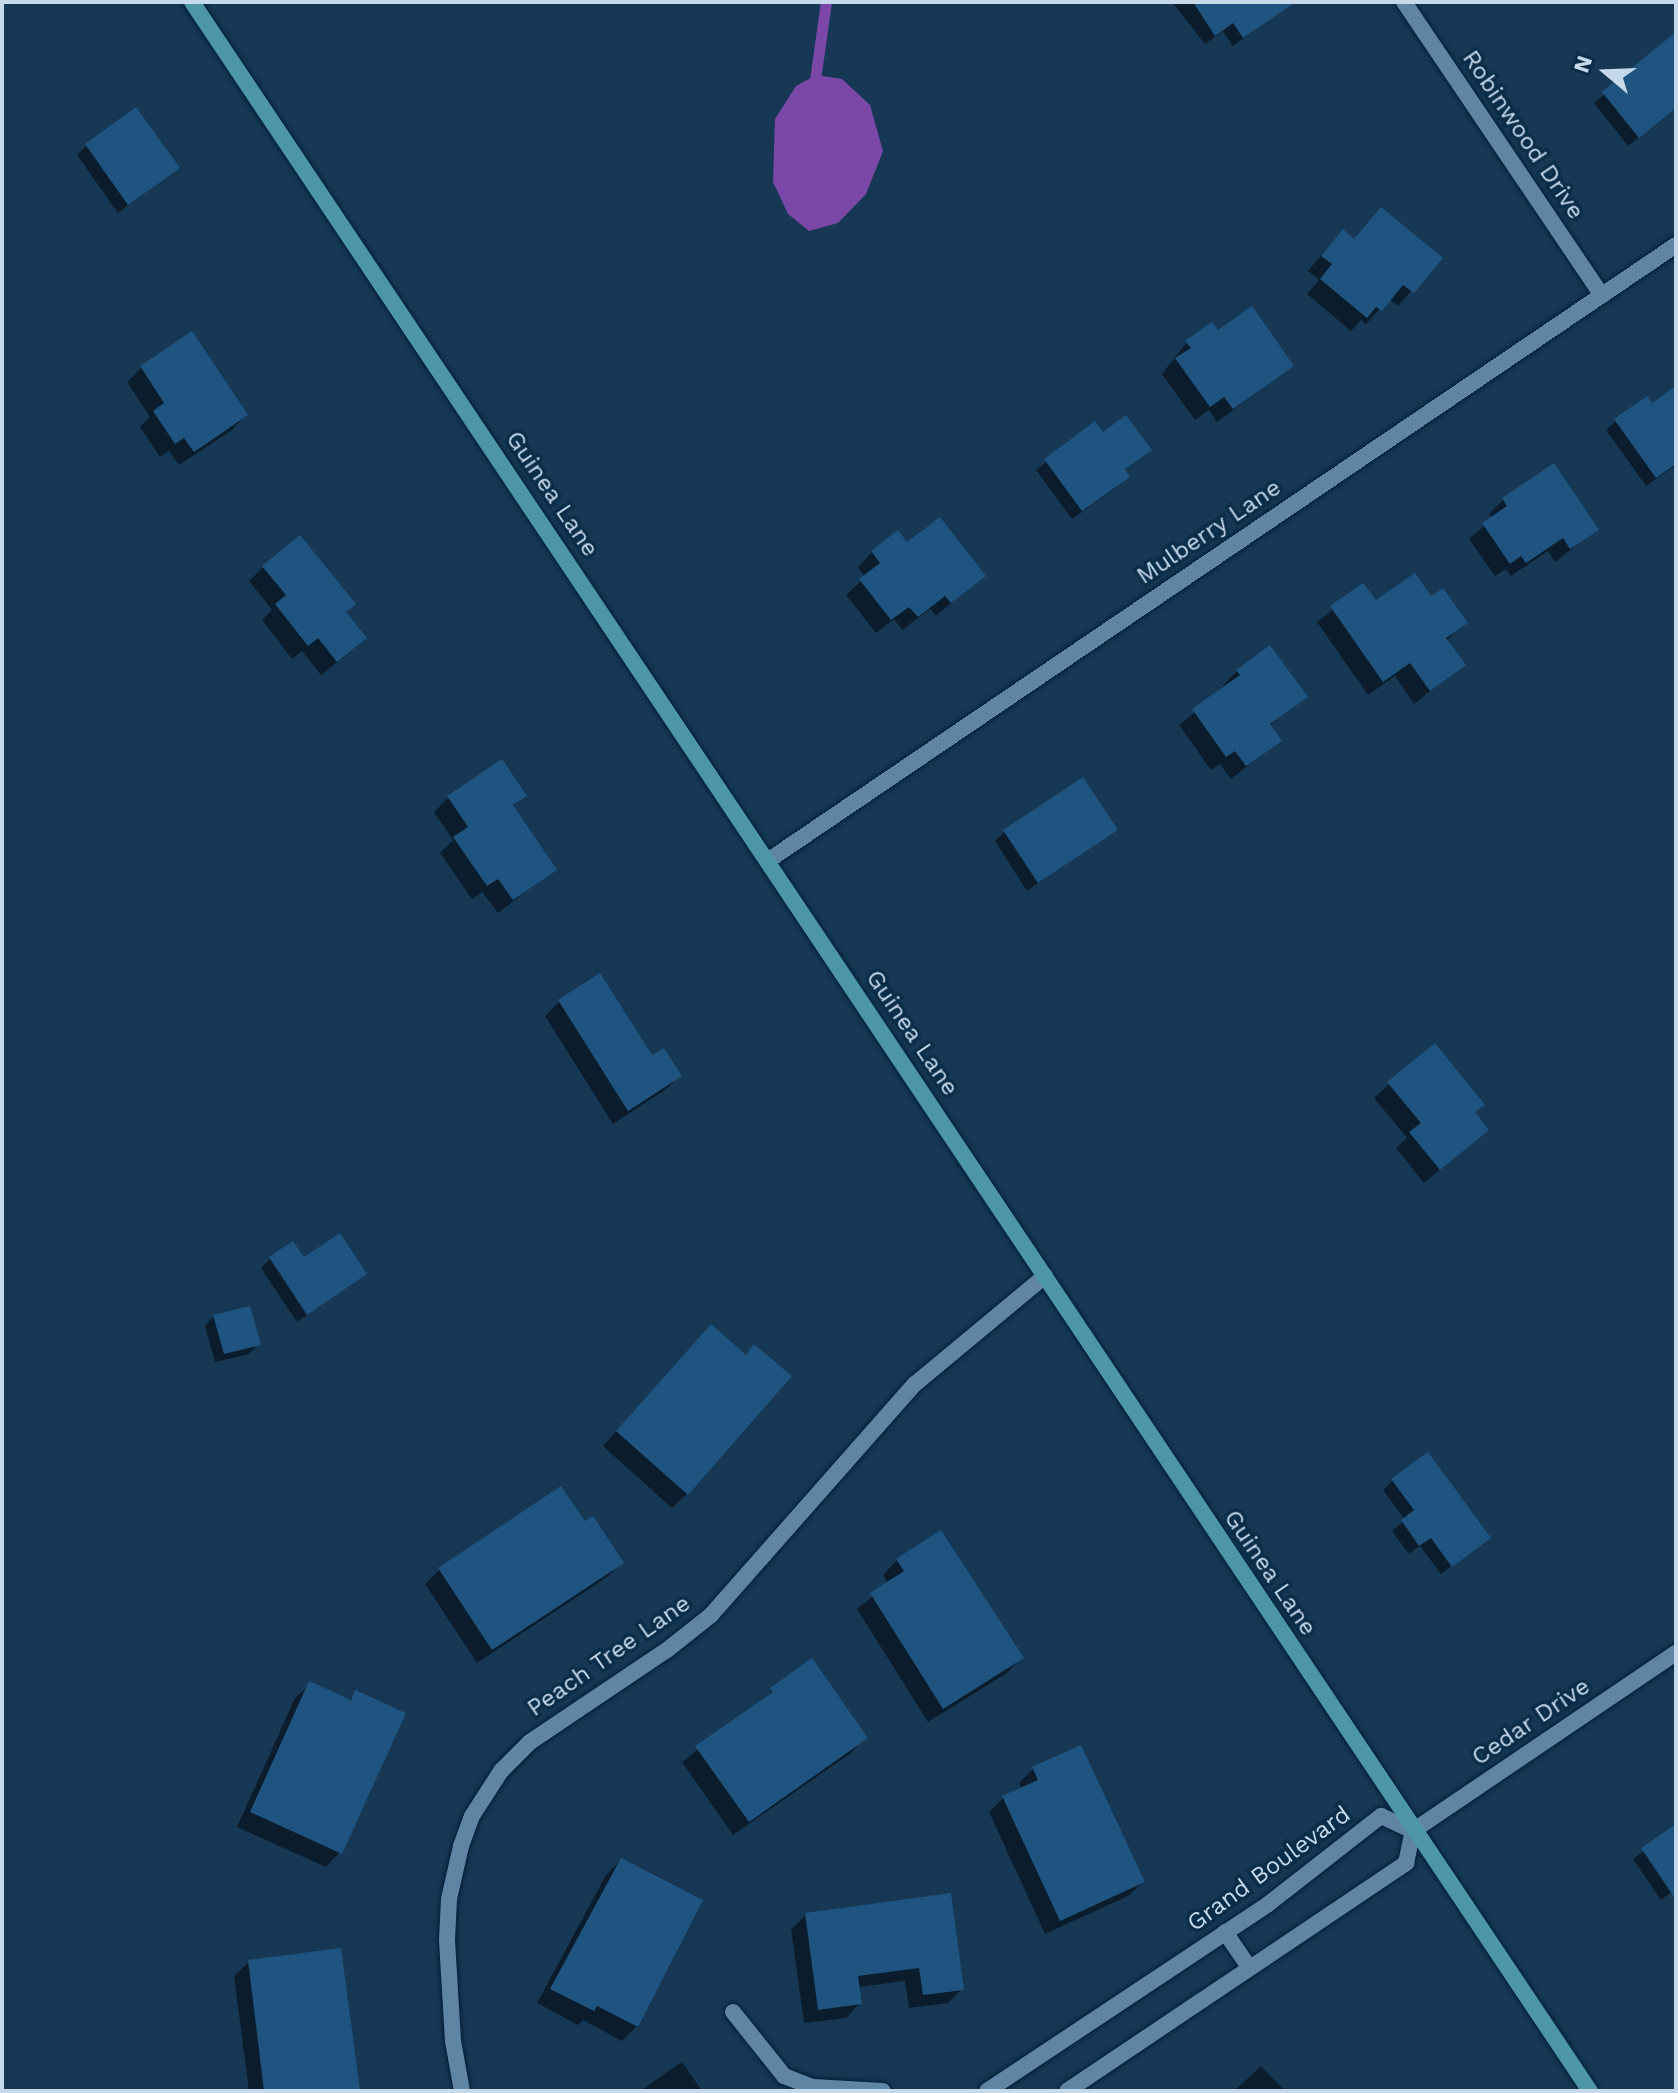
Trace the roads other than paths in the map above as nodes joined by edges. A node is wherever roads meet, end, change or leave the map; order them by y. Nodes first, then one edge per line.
1 (192, 2) edge
2 (1404, 2) edge
3 (1676, 245) edge
4 (1602, 295) junction
5 (769, 860) junction
6 (1045, 1276) junction
7 (1676, 1653) edge
8 (1413, 1831) junction
9 (1225, 1932) junction
10 (1249, 1967) junction
11 (733, 2012) dead end
12 (462, 2091) edge
13 (883, 2091) edge
14 (987, 2091) edge
15 (1067, 2091) edge
16 (1590, 2091) edge

1 - 5 street, Guinea Lane
2 - 4 street, Robinwood Drive
3 - 4 street, Mulberry Lane
4 - 5 street, Mulberry Lane
5 - 6 street, Guinea Lane
6 - 8 street, Guinea Lane
6 - 12 street, Peach Tree Lane
7 - 8 street, Cedar Drive
8 - 9 street, Grand Boulevard
8 - 10 street
8 - 16 street, Guinea Lane
9 - 10 street
9 - 14 street, Grand Boulevard
10 - 15 street
11 - 13 street

